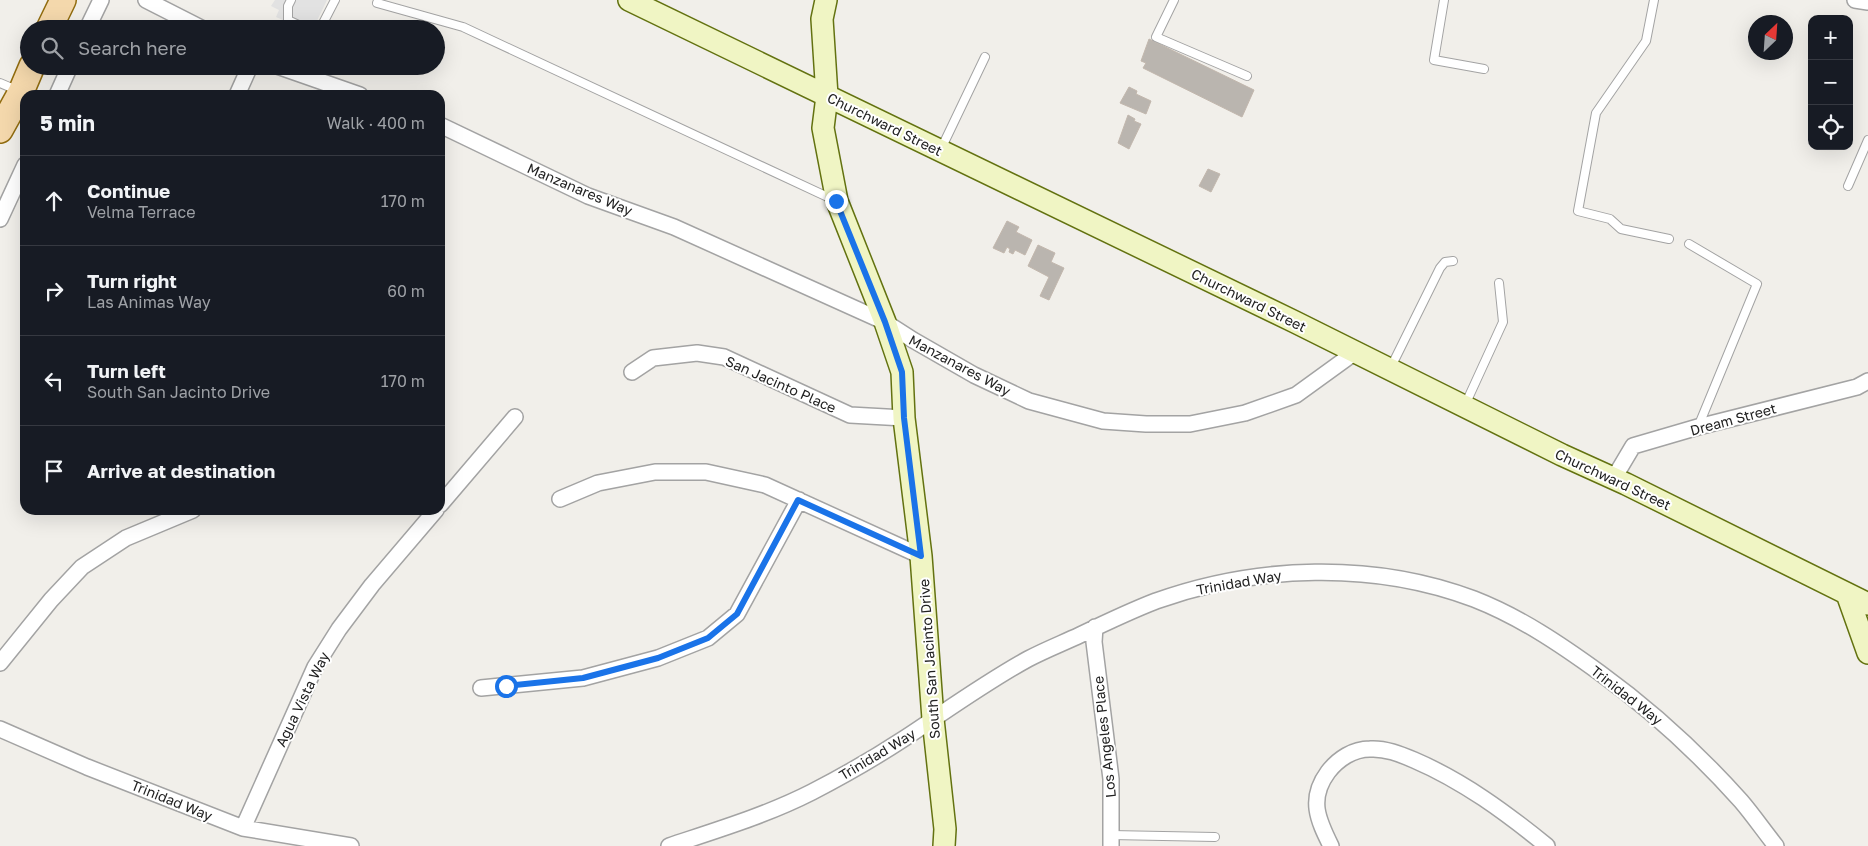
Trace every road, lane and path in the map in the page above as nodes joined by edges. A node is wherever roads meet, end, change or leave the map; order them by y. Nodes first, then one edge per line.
1 (63, 0) edge
2 (101, 0) edge
3 (146, 0) edge
4 (291, 0) edge
5 (335, 0) edge
6 (629, 0) edge
7 (826, 0) edge
8 (1174, 0) edge
9 (1444, 0) edge
10 (1654, 0) edge
11 (1855, 0) edge
12 (1868, 2) edge
13 (377, 3) dead end
14 (53, 20) edge
15 (92, 20) edge
16 (185, 20) edge
17 (288, 20) edge
18 (325, 20) edge
19 (435, 20) edge
20 (445, 23) edge
21 (985, 57) dead end
22 (1484, 68) dead end
23 (23, 75) edge
24 (66, 75) edge
25 (246, 75) edge
26 (303, 75) edge
27 (1247, 76) dead end
28 (10, 87) edge
29 (59, 90) edge
30 (239, 90) edge
31 (346, 90) edge
32 (827, 96) junction
33 (445, 127) edge
34 (0, 130) edge
35 (1868, 140) edge
36 (940, 151) junction
37 (20, 176) edge
38 (1848, 186) dead end
39 (836, 201) junction
40 (0, 218) edge
41 (1669, 239) dead end
42 (1689, 244) dead end
43 (1453, 261) dead end
44 (1499, 283) dead end
45 (885, 322) junction
46 (1354, 353) junction
47 (1389, 370) junction
48 (632, 372) dead end
49 (1868, 381) edge
50 (1464, 407) junction
51 (515, 417) dead end
52 (904, 418) junction
53 (1698, 427) junction
54 (1614, 478) junction
55 (560, 498) dead end
56 (445, 499) edge
57 (798, 500) junction
58 (181, 515) edge
59 (432, 515) edge
60 (921, 556) junction
61 (1847, 594) junction
62 (1868, 604) edge
63 (1096, 627) junction
64 (1868, 653) edge
65 (0, 663) edge
66 (481, 688) dead end
67 (933, 719) junction
68 (0, 728) edge
69 (243, 828) junction
70 (1215, 837) dead end
71 (1111, 841) edge
72 (351, 846) edge
73 (669, 846) edge
74 (944, 846) edge
75 (1331, 846) edge
76 (1547, 846) edge
77 (1776, 846) edge

1 - 14 main road
2 - 15 street
3 - 16 street
4 - 17 lane
5 - 18 lane
6 - 32 street, Churchward Street
7 - 32 street, South San Jacinto Drive
8 - 27 lane
9 - 22 lane
10 - 41 lane
11 - 12 street
13 - 19 lane
20 - 39 lane
21 - 36 lane
23 - 28 main road
24 - 29 street
25 - 30 street
26 - 31 street
28 - 34 main road
32 - 36 street, Churchward Street
32 - 39 street, South San Jacinto Drive
33 - 45 street, Manzanares Way
35 - 38 lane
36 - 46 street, Churchward Street
37 - 40 street
39 - 45 street, South San Jacinto Drive
42 - 53 lane
43 - 47 lane
44 - 50 lane
45 - 46 street, Manzanares Way
45 - 52 street, South San Jacinto Drive
46 - 47 street, Churchward Street
47 - 50 street, Churchward Street
48 - 52 street, San Jacinto Place
49 - 53 street, Dream Street
50 - 54 street, Churchward Street
51 - 56 street
52 - 60 street, South San Jacinto Drive
53 - 54 street, Dream Street
54 - 61 street, Churchward Street
55 - 57 street
57 - 60 street
57 - 66 street
58 - 65 street
59 - 69 street, Agua Vista Way
60 - 67 street, South San Jacinto Drive
61 - 62 street, Churchward Street
61 - 64 street
63 - 67 street, Trinidad Way
63 - 71 street, Los Angeles Place
63 - 77 street, Trinidad Way
67 - 73 street, Trinidad Way
67 - 74 street, South San Jacinto Drive
68 - 69 street, Trinidad Way
69 - 72 street, Trinidad Way
70 - 71 lane
75 - 76 street

